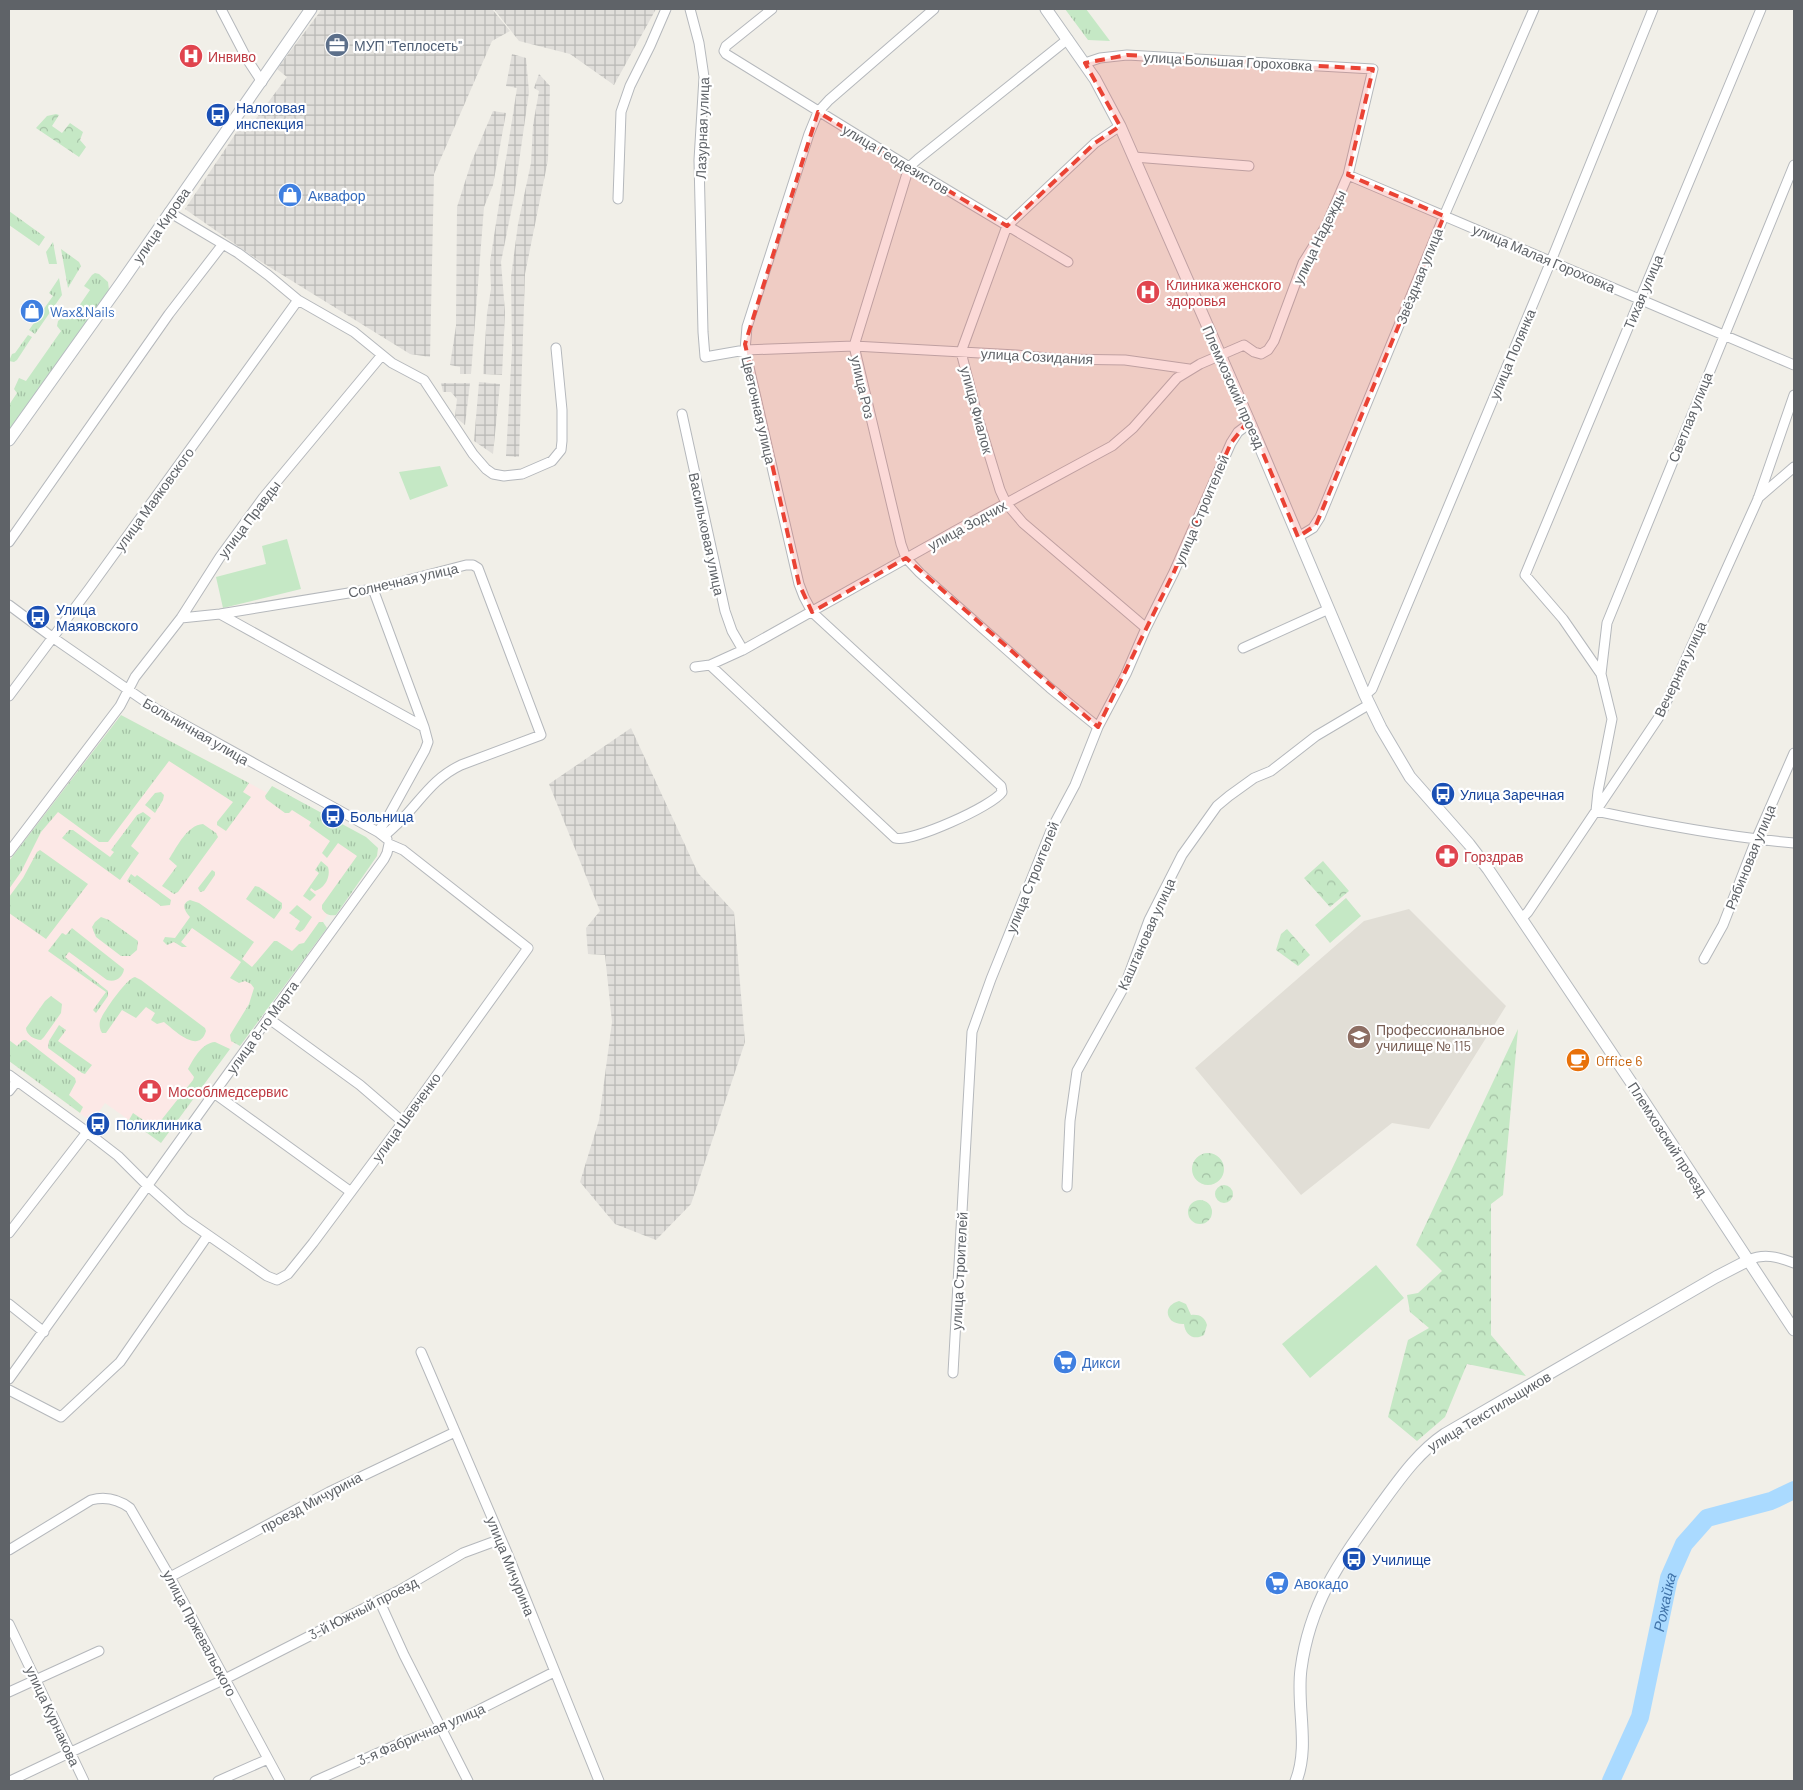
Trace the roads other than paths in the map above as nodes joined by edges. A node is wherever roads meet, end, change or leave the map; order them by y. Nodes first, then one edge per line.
1 (221, 9) edge
2 (311, 9) edge
3 (666, 9) edge
4 (690, 9) edge
5 (772, 9) edge
6 (934, 9) edge
7 (1046, 9) edge
8 (1534, 9) edge
9 (1653, 9) edge
10 (1761, 9) edge
11 (1068, 39) junction
12 (1085, 63) junction
13 (1373, 69) joint
14 (262, 82) junction
15 (818, 112) junction
16 (1120, 126) junction
17 (1134, 157) junction
18 (1794, 165) edge
19 (1249, 166) dead end
20 (909, 168) junction
21 (1348, 175) junction
22 (618, 199) dead end
23 (169, 212) junction
24 (1444, 216) junction
25 (1007, 226) junction
26 (223, 244) junction
27 (1551, 261) junction
28 (1068, 262) dead end
29 (1640, 299) junction
30 (298, 300) junction
31 (1723, 336) junction
32 (854, 346) junction
33 (556, 348) dead end
34 (745, 350) junction
35 (962, 352) junction
36 (1220, 354) junction
37 (382, 355) junction
38 (705, 357) joint
39 (1794, 365) edge
40 (1189, 370) junction
41 (1794, 396) edge
42 (682, 414) dead end
43 (1250, 423) junction
44 (9, 440) edge
45 (1794, 467) edge
46 (1758, 498) junction
47 (1006, 503) junction
48 (1298, 537) junction
49 (9, 542) edge
50 (906, 558) junction
51 (373, 589) junction
52 (9, 605) edge
53 (1329, 609) junction
54 (812, 612) junction
55 (220, 614) junction
56 (180, 618) junction
57 (1146, 628) junction
58 (52, 637) junction
59 (1243, 648) dead end
60 (743, 650) junction
61 (710, 665) junction
62 (695, 667) dead end
63 (1601, 674) junction
64 (128, 691) junction
65 (9, 696) edge
66 (1367, 700) junction
67 (424, 727) junction
68 (1098, 727) junction
69 (1794, 753) edge
70 (1596, 811) junction
71 (384, 837) junction
72 (1756, 840) junction
73 (1794, 843) edge
74 (9, 852) edge
75 (1521, 919) junction
76 (528, 948) joint
77 (1704, 959) dead end
78 (268, 1018) junction
79 (9, 1075) edge
80 (17, 1081) junction
81 (9, 1091) edge
82 (214, 1092) junction
83 (403, 1122) junction
84 (87, 1132) junction
85 (147, 1186) junction
86 (1067, 1187) dead end
87 (351, 1192) junction
88 (9, 1233) edge
89 (208, 1235) junction
90 (1749, 1260) junction
91 (1794, 1262) edge
92 (9, 1304) edge
93 (1794, 1330) edge
94 (44, 1332) junction
95 (421, 1352) dead end
96 (953, 1373) dead end
97 (9, 1379) edge
98 (9, 1390) edge
99 (455, 1432) junction
100 (501, 1540) junction
101 (9, 1550) edge
102 (170, 1577) junction
103 (380, 1600) junction
104 (9, 1624) edge
105 (99, 1651) dead end
106 (554, 1672) junction
107 (36, 1679) junction
108 (226, 1679) junction
109 (9, 1692) edge
110 (441, 1728) junction
111 (70, 1752) junction
112 (268, 1759) junction
113 (10, 1781) edge
114 (84, 1781) edge
115 (218, 1781) edge
116 (280, 1781) edge
117 (315, 1781) edge
118 (468, 1781) edge
119 (597, 1781) edge
120 (1296, 1781) edge

1 - 14 street
2 - 14 main road, улица Кирова
3 - 22 street
4 - 38 street, Лазурная улица
5 - 15 street, улица Геодезистов
6 - 15 street, Цветочная улица
7 - 11 main road, Племхозский проезд
8 - 24 street, Звёздная улица
9 - 27 street, улица Полянка
10 - 29 street, Тихая улица
11 - 12 main road, Племхозский проезд
11 - 20 street
12 - 13 street, улица Большая Гороховка
12 - 16 main road, Племхозский проезд
13 - 21 street, улица Надежды
14 - 23 main road, улица Кирова
15 - 20 street, улица Геодезистов
15 - 34 street, Цветочная улица
16 - 17 main road, Племхозский проезд
16 - 25 street, улица Фиалок
17 - 19 street
17 - 36 main road, Племхозский проезд
18 - 31 street, Светлая улица
20 - 25 street, улица Геодезистов
20 - 32 street, улица Роз
21 - 24 street, улица Малая Гороховка
21 - 36 street, улица Надежды
23 - 26 street
23 - 44 main road, улица Кирова
24 - 27 street, улица Малая Гороховка
24 - 48 street, Звёздная улица
25 - 28 street, улица Геодезистов
25 - 35 street, улица Фиалок
26 - 30 street
26 - 49 street
27 - 29 street, улица Малая Гороховка
27 - 66 street, улица Полянка
29 - 31 street, улица Малая Гороховка
29 - 63 street, Тихая улица
30 - 37 street
30 - 58 street, улица Маяковского
31 - 39 street, улица Малая Гороховка
31 - 63 street, Светлая улица
32 - 34 street, улица Созидания
32 - 35 street, улица Созидания
32 - 50 street, улица Роз
33 - 37 street
34 - 38 street, улица Созидания
34 - 54 street, Цветочная улица
35 - 40 street, улица Созидания
35 - 47 street, улица Фиалок
36 - 40 street, улица Зодчих
36 - 43 main road, Племхозский проезд
37 - 56 street, улица Правды
40 - 47 street, улица Зодчих
41 - 46 street, Вечерняя улица
42 - 60 street, Васильковая улица
43 - 48 main road, Племхозский проезд
43 - 57 street, улица Строителей
45 - 46 street
46 - 70 street, Вечерняя улица
47 - 50 street, улица Зодчих
47 - 57 street, улица Фиалок
48 - 53 main road, Племхозский проезд
50 - 54 street, улица Зодчих
50 - 68 street, улица Роз
51 - 55 street, Солнечная улица
51 - 67 street, улица 8-го Марта
51 - 71 street, Солнечная улица
52 - 58 street, Больничная улица
53 - 59 street
53 - 66 main road, Племхозский проезд
54 - 60 street, улица Зодчих
54 - 61 street, Цветочная улица
55 - 56 street, Солнечная улица
55 - 67 street
56 - 64 street, улица Правды
57 - 68 street, улица Строителей
58 - 64 street, Больничная улица
58 - 65 street, улица Маяковского
60 - 61 street, улица Зодчих
61 - 62 street, улица Зодчих
63 - 70 street
64 - 71 street, Больничная улица
64 - 74 street, улица Правды
66 - 75 main road, Племхозский проезд
66 - 86 street, Каштановая улица
67 - 71 street, улица 8-го Марта
68 - 96 street, улица Строителей
69 - 72 street, Рябиновая улица
70 - 72 street
70 - 75 street, Вечерняя улица
71 - 76 street, Больничная улица
71 - 78 street, улица 8-го Марта
72 - 73 street
72 - 77 street, Рябиновая улица
75 - 90 main road, Племхозский проезд
76 - 83 street, улица Шевченко
78 - 82 street, улица 8-го Марта
78 - 83 street
79 - 80 street
80 - 81 street
80 - 84 street
82 - 85 street, улица 8-го Марта
82 - 87 street
83 - 87 street, улица Шевченко
84 - 85 street
84 - 88 street
85 - 89 street
85 - 94 street, улица 8-го Марта
87 - 89 street, улица Шевченко
89 - 98 street
90 - 91 street
90 - 93 main road
90 - 120 main road, улица Текстильщиков
92 - 94 street
94 - 97 street, улица 8-го Марта
95 - 99 street, улица Мичурина
99 - 100 street, улица Мичурина
99 - 102 street, проезд Мичурина
100 - 103 street, 3-й Южный проезд
100 - 106 street, улица Мичурина
101 - 102 street, улица Пржевальского
102 - 108 street, улица Пржевальского
103 - 108 street, 3-й Южный проезд
103 - 110 street
104 - 107 street, улица Курнакова
105 - 107 street
106 - 110 street, 3-я Фабричная улица
106 - 119 street, улица Мичурина
107 - 109 street
107 - 111 street, улица Курнакова
108 - 111 street, 3-й Южный проезд
108 - 112 street, улица Пржевальского
110 - 117 street, 3-я Фабричная улица
110 - 118 street
111 - 113 street, 3-й Южный проезд
111 - 114 street, улица Курнакова
112 - 115 street
112 - 116 street, улица Пржевальского

